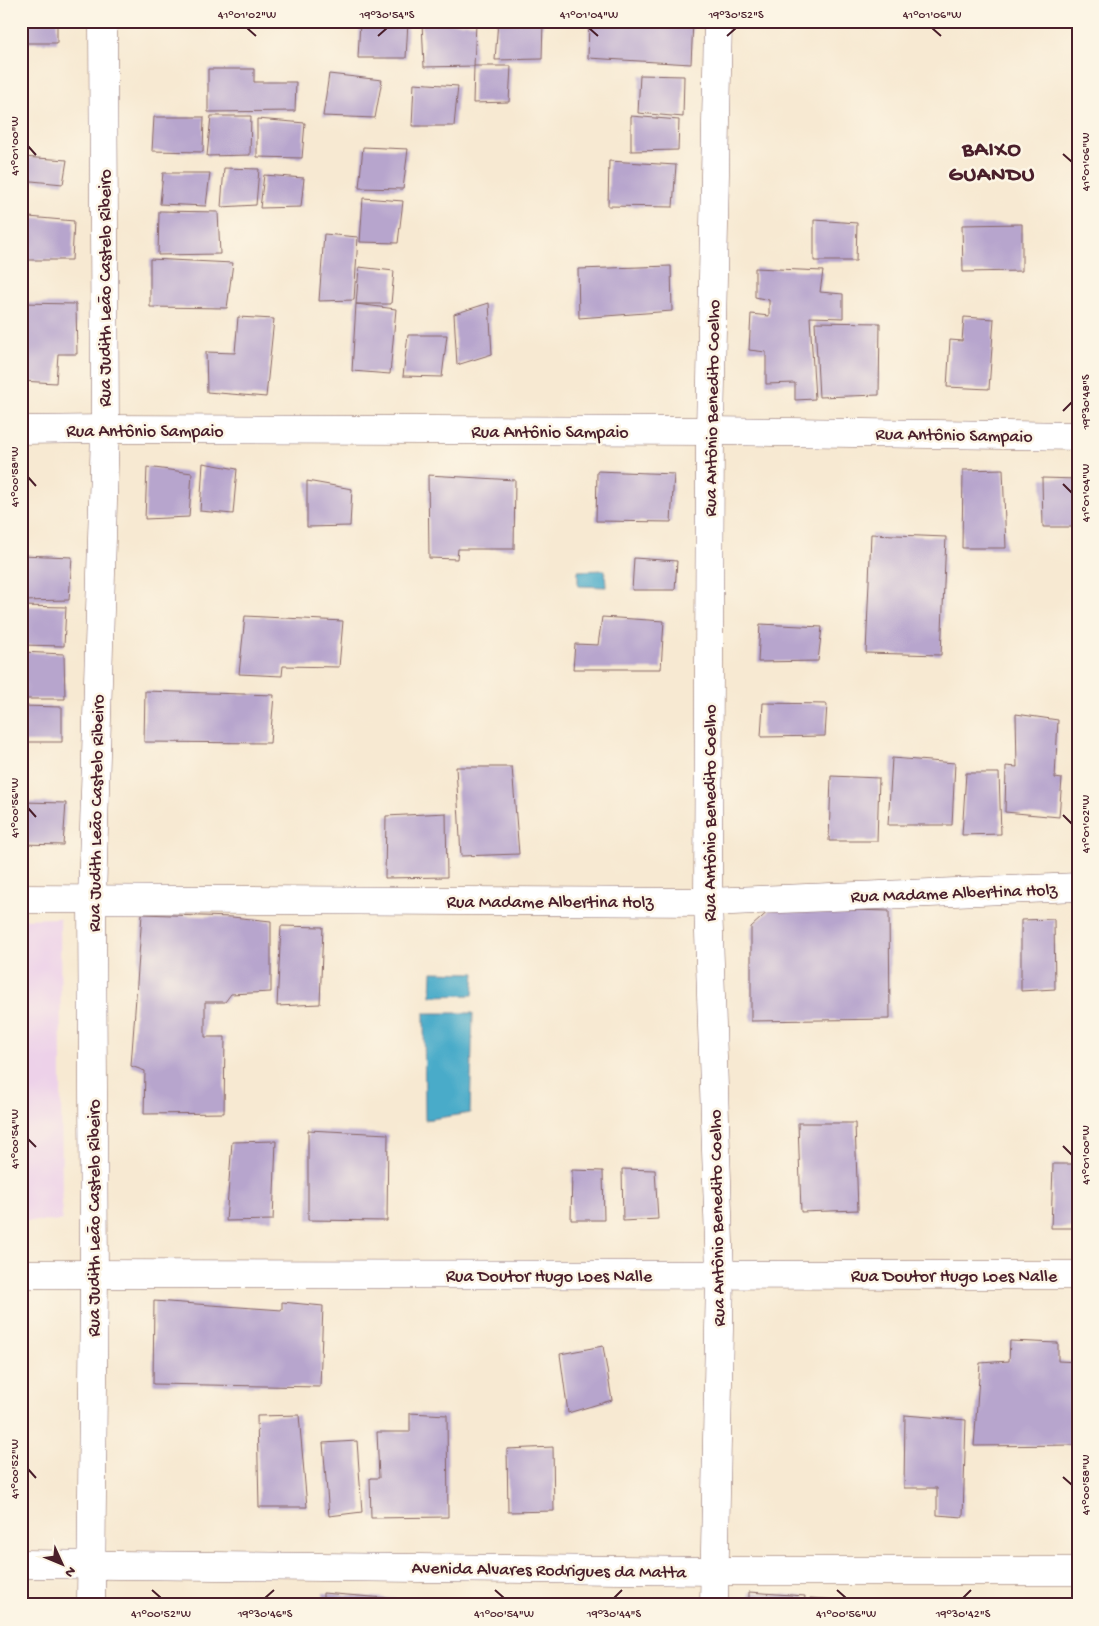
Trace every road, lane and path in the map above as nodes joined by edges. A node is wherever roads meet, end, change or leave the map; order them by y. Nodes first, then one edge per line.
1 (103, 21) edge
2 (718, 21) edge
3 (105, 429) junction
4 (21, 430) edge
5 (710, 431) junction
6 (1078, 436) edge
7 (1078, 887) edge
8 (21, 899) edge
9 (92, 900) junction
10 (708, 902) junction
11 (21, 1274) edge
12 (720, 1274) junction
13 (94, 1275) junction
14 (1078, 1275) edge
15 (21, 1564) edge
16 (91, 1565) junction
17 (714, 1571) junction
18 (1078, 1571) edge
19 (92, 1605) edge
20 (714, 1605) edge

1 - 3 street, Rua Judith Leão Castelo Ribeiro
2 - 5 street, Rua Antônio Benedito Coelho
3 - 4 street, Rua Antônio Sampaio
3 - 5 street, Rua Antônio Sampaio
3 - 9 street, Rua Judith Leão Castelo Ribeiro
5 - 6 street, Rua Antônio Sampaio
5 - 10 street, Rua Antônio Benedito Coelho
7 - 10 street, Rua Madame Albertina Holz
8 - 9 street, Rua Madame Albertina Holz
9 - 10 street, Rua Madame Albertina Holz
9 - 13 street, Rua Judith Leão Castelo Ribeiro
10 - 12 street, Rua Antônio Benedito Coelho
11 - 13 street, Rua Doutor Hugo Loes Nalle
12 - 13 street, Rua Doutor Hugo Loes Nalle
12 - 14 street, Rua Doutor Hugo Loes Nalle
12 - 17 street, Rua Antônio Benedito Coelho
13 - 16 street, Rua Judith Leão Castelo Ribeiro
15 - 16 street, Avenida Alvares Rodrigues da Matta
16 - 17 street, Avenida Alvares Rodrigues da Matta
16 - 19 street, Rua Judith Leão Castelo Ribeiro
17 - 18 street, Avenida Alvares Rodrigues da Matta
17 - 20 street, Rua Antônio Benedito Coelho

